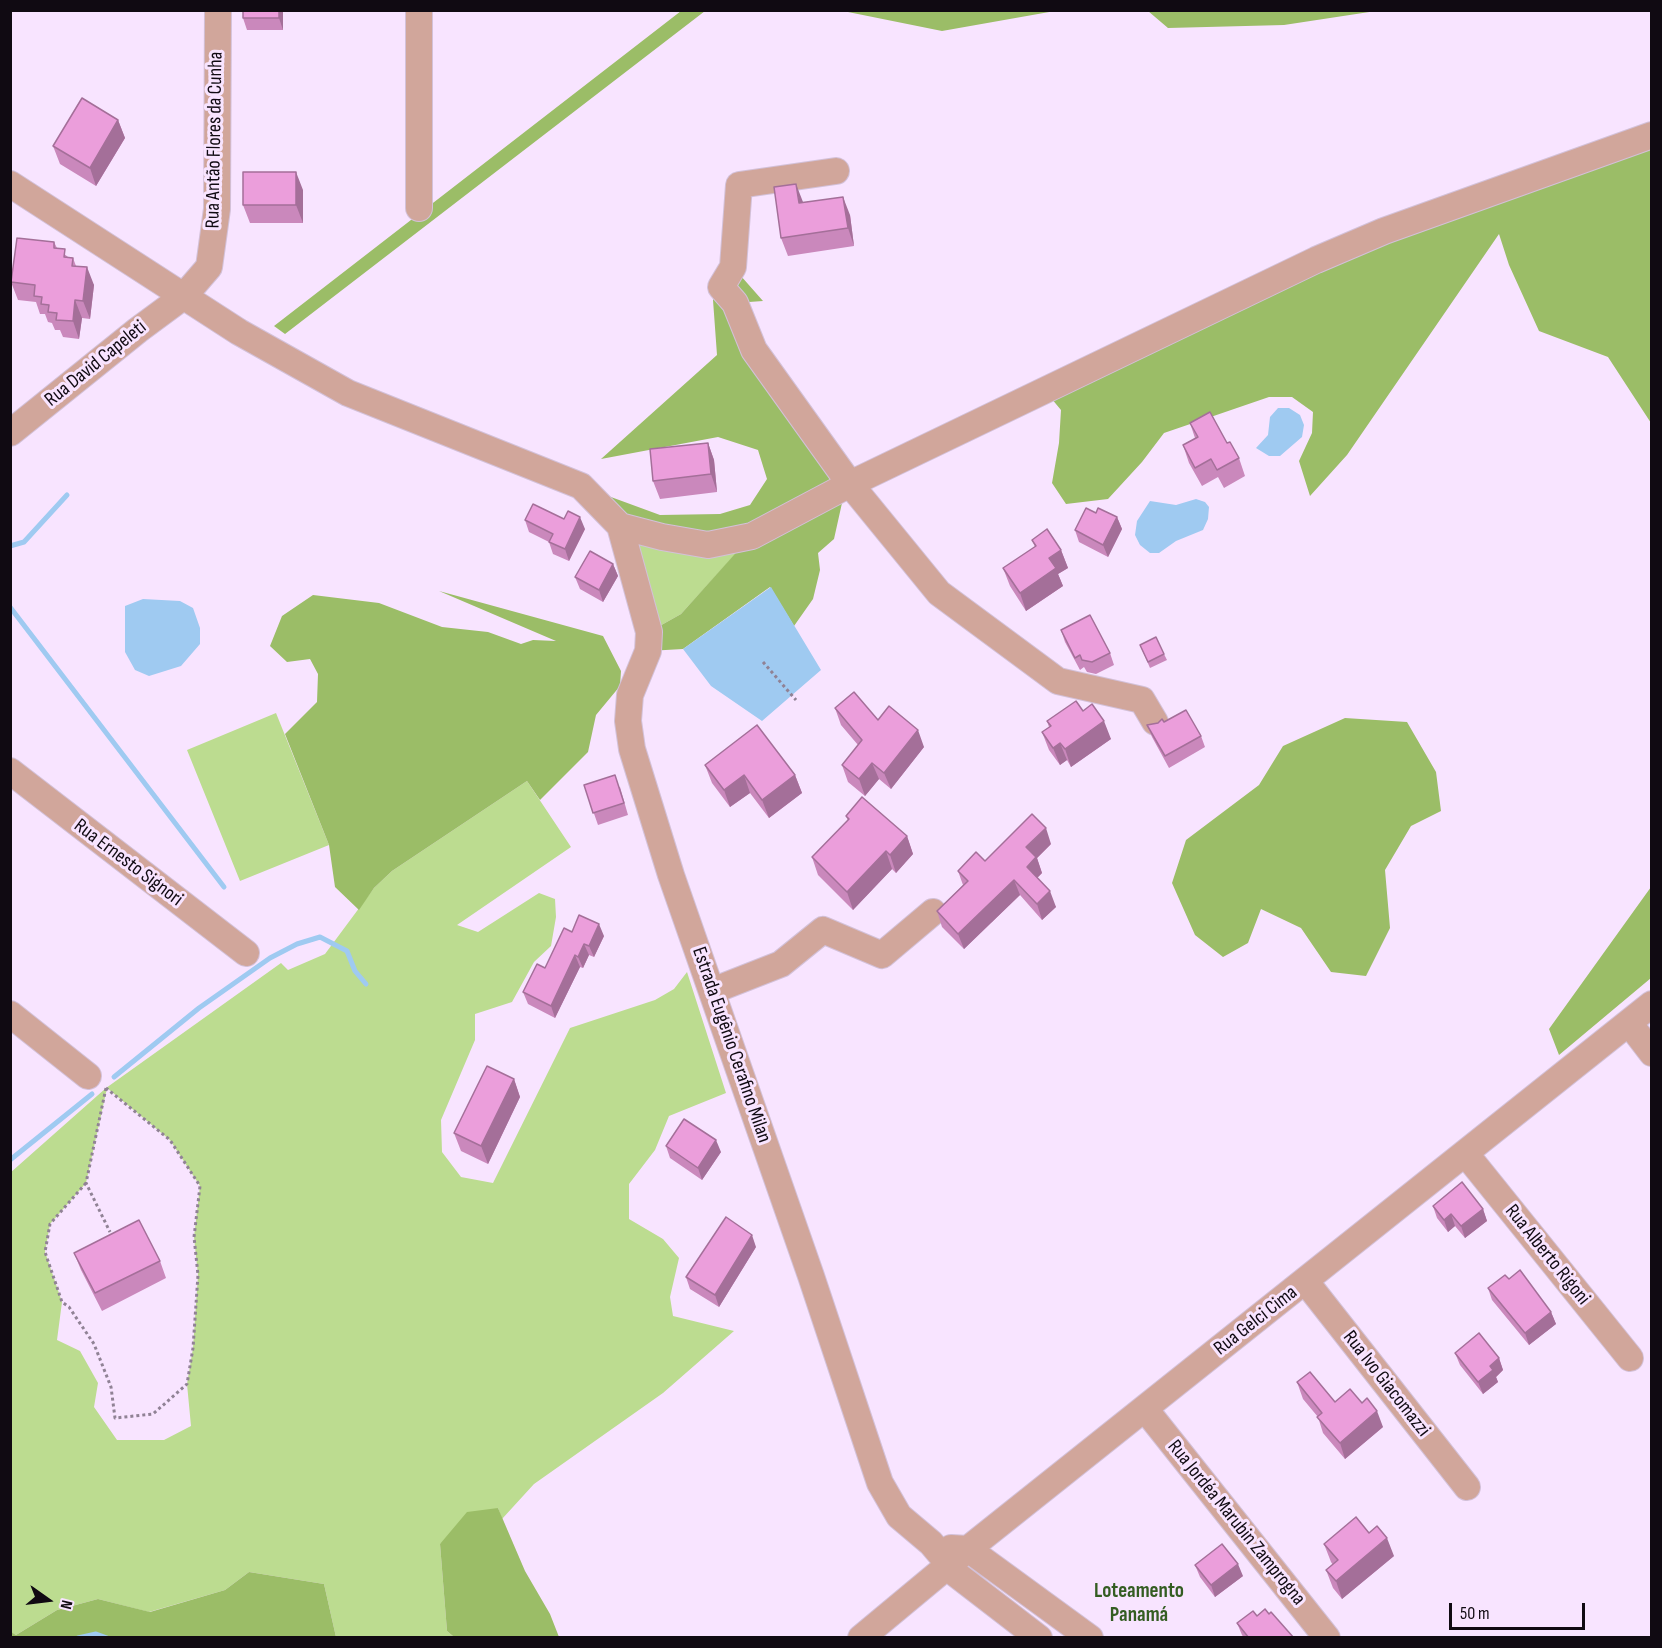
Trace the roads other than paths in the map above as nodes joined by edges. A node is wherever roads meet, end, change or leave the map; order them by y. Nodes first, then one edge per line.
1 (218, 10) edge
2 (419, 10) edge
3 (1652, 135) edge
4 (836, 171) dead end
5 (10, 184) edge
6 (419, 208) dead end
7 (184, 296) junction
8 (10, 433) edge
9 (850, 483) junction
10 (620, 526) junction
11 (1155, 722) edge
12 (10, 771) edge
13 (933, 912) dead end
14 (246, 953) dead end
15 (712, 991) junction
16 (1652, 1004) edge
17 (10, 1014) edge
18 (1629, 1023) junction
19 (1652, 1053) edge
20 (97, 1082) road end
21 (1465, 1153) junction
22 (1306, 1282) junction
23 (1630, 1358) dead end
24 (1145, 1409) junction
25 (1467, 1487) dead end
26 (931, 1543) junction
27 (968, 1549) junction
28 (948, 1568) junction
29 (1063, 1629) edge
30 (861, 1638) edge
31 (1039, 1638) edge
32 (1090, 1638) edge
33 (1327, 1638) edge

1 - 7 street, Rua Antão Flores da Cunha
2 - 6 street
3 - 9 street
4 - 9 street
5 - 7 street
7 - 8 street, Rua David Capeleti
7 - 10 street
9 - 10 street
9 - 11 street
10 - 15 street, Estrada Eugênio Cerafino Milan
12 - 14 street, Rua Ernesto Signori
13 - 15 street
15 - 26 street, Estrada Eugênio Cerafino Milan
16 - 18 street, Rua Gelci Cima
17 - 20 street
18 - 19 street
18 - 21 street, Rua Gelci Cima
21 - 22 street, Rua Gelci Cima
21 - 23 street, Rua Alberto Rigoni
22 - 24 street, Rua Gelci Cima
22 - 25 street, Rua Ivo Giacomazzi
24 - 27 street, Rua Gelci Cima
24 - 33 street, Rua Jordéa Marubin Zamprogna
26 - 27 street, Estrada Eugênio Cerafino Milan
26 - 28 street, Estrada Eugênio Cerafino Milan
27 - 28 street, Rua Gelci Cima
27 - 29 street, Estrada Eugênio Cerafino Milan
28 - 30 street, Rua Gelci Cima
28 - 31 street, Estrada Eugênio Cerafino Milan
29 - 32 street, Estrada Eugênio Cerafino Milan

